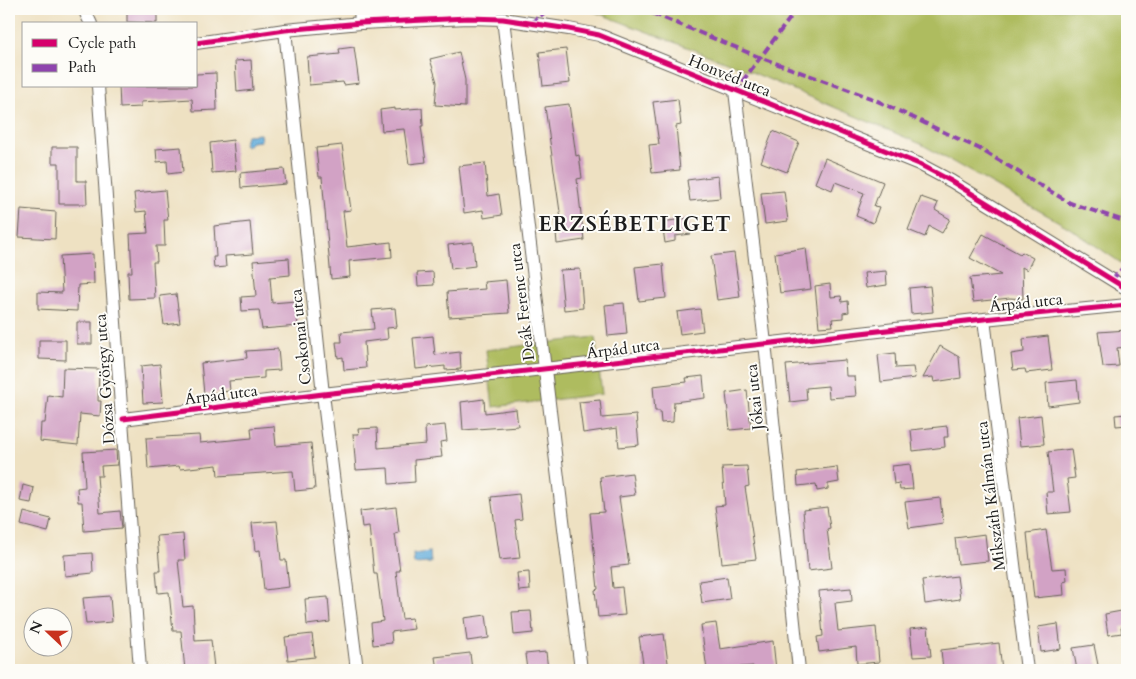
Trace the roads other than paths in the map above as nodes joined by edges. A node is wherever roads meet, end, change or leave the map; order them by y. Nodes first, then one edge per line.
1 (84, 9) edge
2 (360, 9) edge
3 (503, 19) junction
4 (90, 22) edge
5 (362, 23) junction
6 (285, 30) junction
7 (198, 43) edge
8 (98, 88) edge
9 (735, 91) junction
10 (1127, 290) edge
11 (1127, 305) edge
12 (984, 318) junction
13 (765, 343) junction
14 (545, 370) junction
15 (323, 394) junction
16 (123, 419) junction
17 (140, 670) edge
18 (357, 670) edge
19 (581, 670) edge
20 (798, 670) edge
21 (1027, 670) edge

1 - 4 street
2 - 5 street
3 - 5 street, Honvéd utca
3 - 9 street, Honvéd utca
3 - 14 street, Deák Ferenc utca
5 - 6 street, Honvéd utca
6 - 7 street, Honvéd utca
6 - 15 street, Csokonai utca
8 - 16 street, Dózsa György utca
9 - 10 street, Honvéd utca
9 - 13 street, Jókai utca
11 - 12 street, Árpád utca
12 - 13 street, Árpád utca
12 - 21 street, Mikszáth Kálmán utca
13 - 14 street, Árpád utca
13 - 20 street, Jókai utca
14 - 15 street, Árpád utca
14 - 19 street, Deák Ferenc utca
15 - 16 street, Árpád utca
15 - 18 street, Csokonai utca
16 - 17 street, Dózsa György utca

